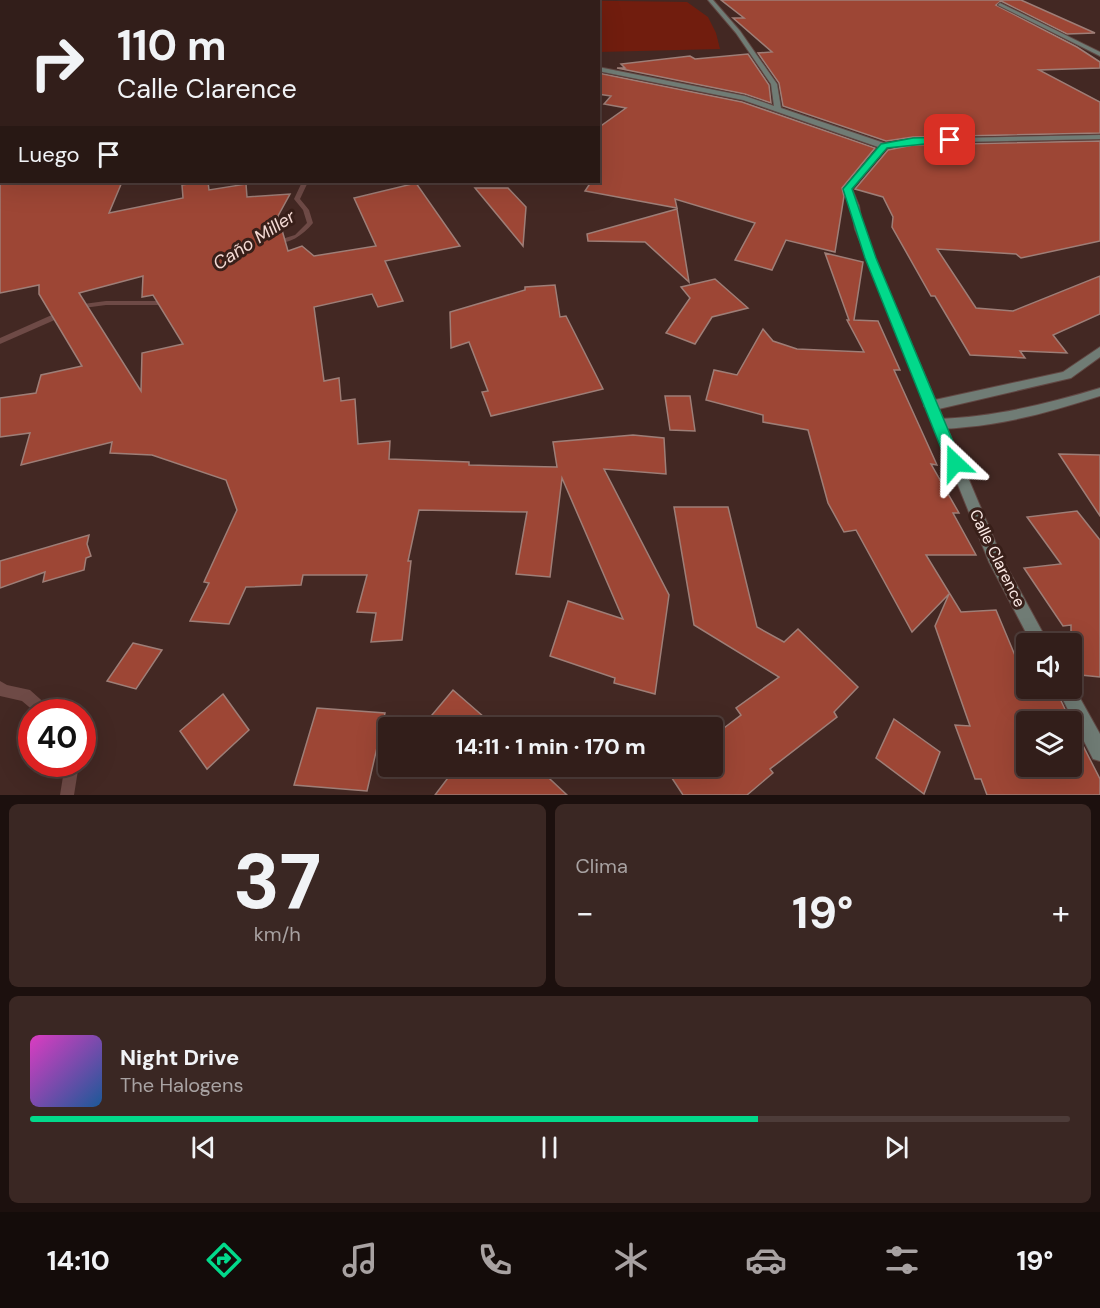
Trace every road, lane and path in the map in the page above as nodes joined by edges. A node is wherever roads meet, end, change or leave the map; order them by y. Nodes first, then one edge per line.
1 (710, 0) edge
2 (1000, 4) dead end
3 (1100, 54) edge
4 (600, 69) edge
5 (778, 108) junction
6 (1100, 137) edge
7 (884, 146) junction
8 (1100, 351) edge
9 (1100, 392) edge
10 (930, 406) junction
11 (938, 424) junction
12 (1035, 633) edge
13 (1071, 699) edge
14 (1100, 752) edge

1 - 5 street
2 - 3 street
4 - 5 street
5 - 7 street
6 - 7 street
7 - 10 street, Calle Clarence
8 - 10 street
9 - 11 street
10 - 11 street, Calle Clarence
11 - 12 street, Calle Clarence
13 - 14 street

